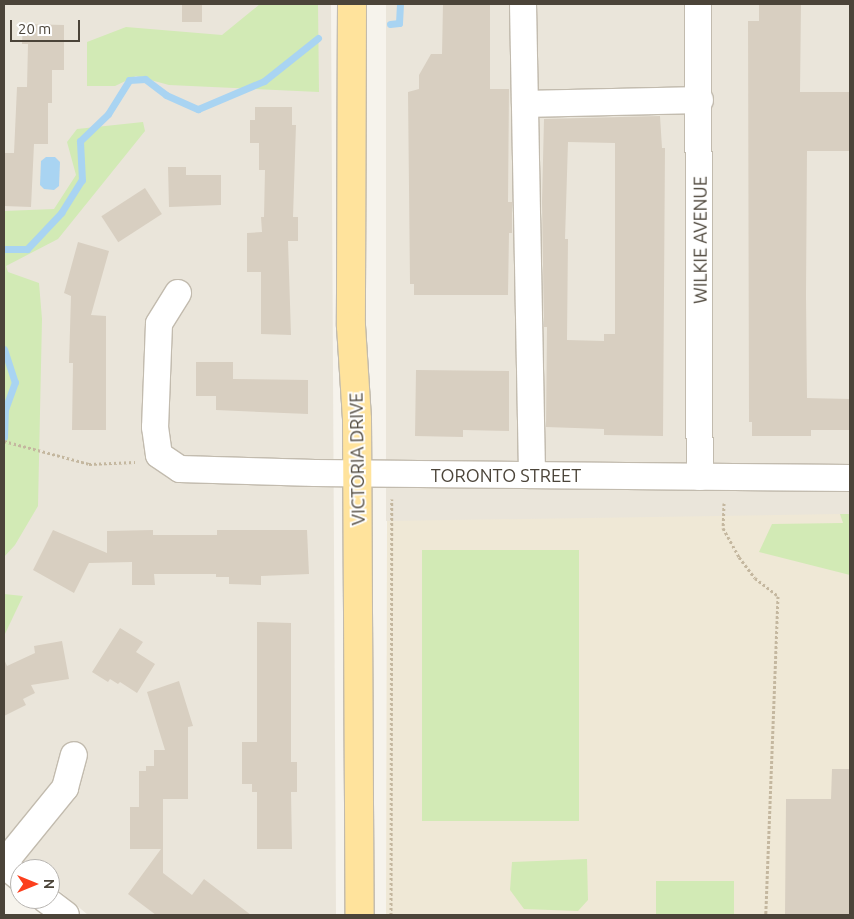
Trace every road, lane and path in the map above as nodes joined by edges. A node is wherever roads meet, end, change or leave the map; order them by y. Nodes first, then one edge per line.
1 (352, 4) edge
2 (523, 4) edge
3 (698, 4) edge
4 (700, 100) junction
5 (525, 104) junction
6 (178, 293) dead end
7 (4, 442) edge
8 (163, 460) junction
9 (358, 474) junction
10 (532, 476) junction
11 (700, 477) junction
12 (850, 478) edge
13 (392, 498) dead end
14 (724, 503) dead end
15 (74, 755) dead end
16 (4, 864) edge
17 (360, 915) edge
18 (392, 915) edge
19 (766, 915) edge

1 - 9 main road, VICTORIA DRIVE
2 - 5 street
3 - 4 street, WILKIE AVENUE
4 - 5 street
4 - 11 street, WILKIE AVENUE
5 - 10 street
6 - 8 street
7 - 8 path
8 - 9 street, TORONTO STREET
9 - 10 street, TORONTO STREET
9 - 17 main road, VICTORIA DRIVE
10 - 11 street, TORONTO STREET
11 - 12 street, TORONTO STREET
13 - 18 path
14 - 19 path
15 - 16 street

